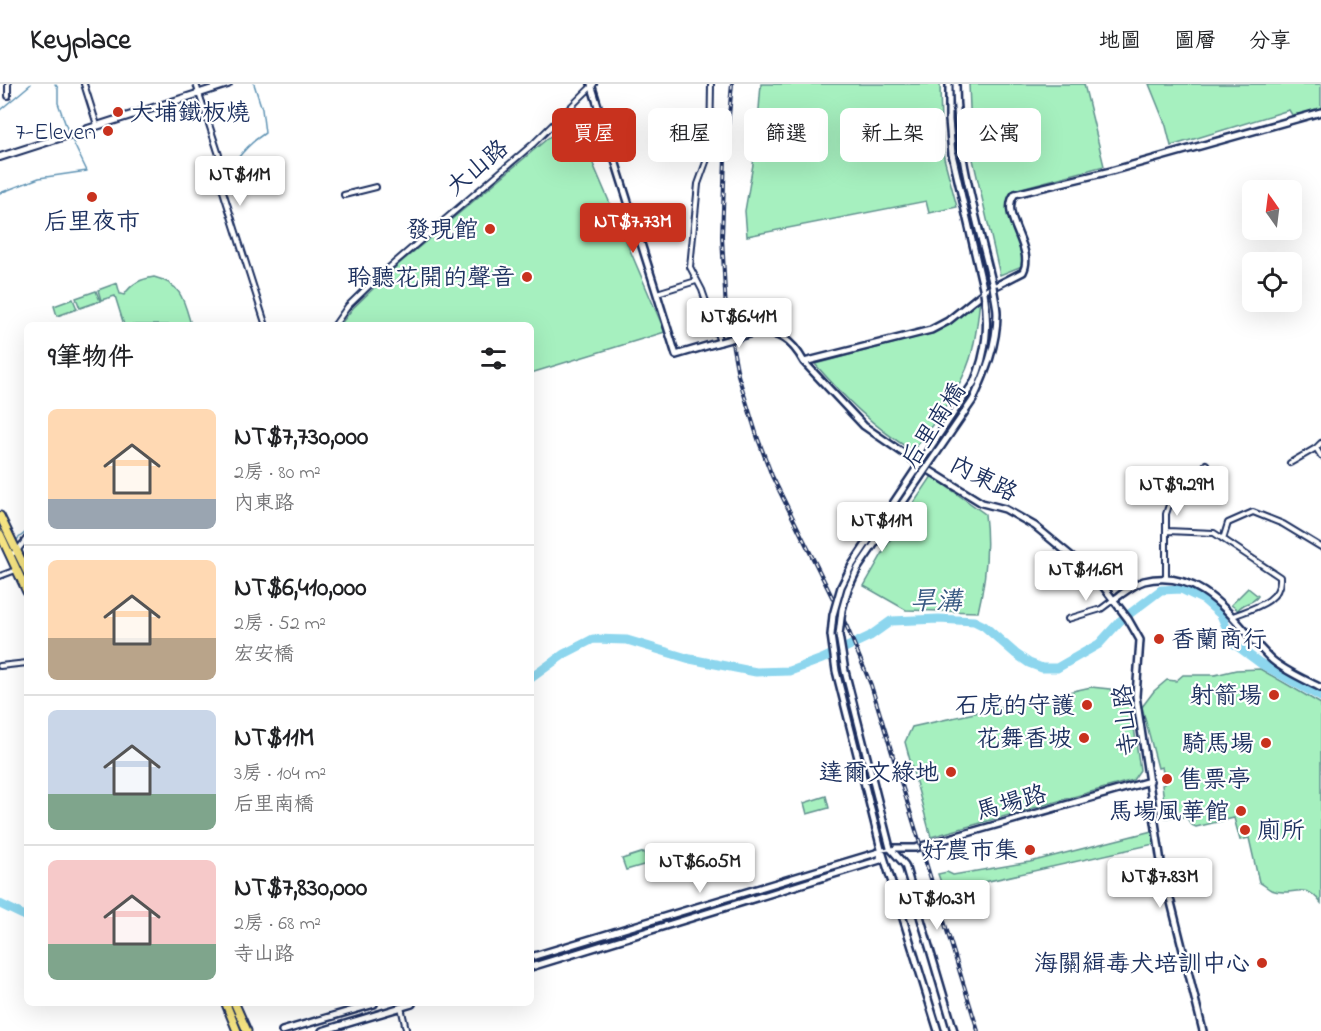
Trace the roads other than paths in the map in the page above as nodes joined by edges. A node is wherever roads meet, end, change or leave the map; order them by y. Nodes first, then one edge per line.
1 (8, 84) edge
2 (84, 84) edge
3 (196, 84) edge
4 (228, 84) edge
5 (592, 84) edge
6 (711, 84) edge
7 (949, 84) edge
8 (956, 84) edge
9 (200, 94) junction
10 (8, 96) dead end
11 (1321, 112) edge
12 (97, 125) junction
13 (0, 157) edge
14 (376, 187) dead end
15 (344, 195) dead end
16 (696, 281) junction
17 (993, 286) junction
18 (984, 292) junction
19 (657, 293) junction
20 (265, 322) edge
21 (337, 322) edge
22 (720, 342) junction
23 (804, 362) junction
24 (1321, 443) edge
25 (1316, 447) junction
26 (1321, 456) edge
27 (1290, 463) dead end
28 (1206, 464) dead end
29 (0, 516) edge
30 (1167, 531) junction
31 (0, 534) edge
32 (1223, 539) junction
33 (24, 541) edge
34 (1321, 547) edge
35 (14, 553) junction
36 (24, 566) edge
37 (16, 569) junction
38 (24, 569) edge
39 (0, 576) edge
40 (1166, 579) junction
41 (24, 586) edge
42 (1113, 600) junction
43 (1121, 610) joint
44 (1233, 616) junction
45 (1068, 619) dead end
46 (24, 663) edge
47 (0, 666) edge
48 (1321, 688) edge
49 (1150, 781) junction
50 (890, 848) junction
51 (881, 849) junction
52 (534, 956) edge
53 (534, 966) edge
54 (226, 1006) edge
55 (236, 1006) edge
56 (367, 1006) edge
57 (404, 1006) edge
58 (400, 1007) junction
59 (406, 1029) dead end
60 (237, 1031) edge
61 (248, 1031) edge
62 (282, 1031) edge
63 (322, 1031) edge
64 (938, 1031) edge
65 (954, 1031) edge
66 (1203, 1031) edge

1 - 10 street
2 - 12 street
3 - 9 street
4 - 9 main road
5 - 19 street
5 - 21 street, 大山路
6 - 16 street
7 - 18 street, 后里南橋
8 - 17 street, 后里南橋
9 - 12 main road
9 - 20 street
11 - 17 street
12 - 13 main road
14 - 15 street
16 - 19 street
16 - 22 street
17 - 18 street
17 - 50 street, 后里南橋, bridge
18 - 23 street
18 - 51 street, 后里南橋, bridge
19 - 22 street
22 - 23 street, 內東路, bridge
23 - 42 street, 內東路
24 - 25 street
25 - 26 street
25 - 27 street
28 - 30 street
29 - 35 main road
30 - 32 street
30 - 40 street
31 - 35 main road
32 - 34 street
32 - 44 street
33 - 35 street
35 - 36 main road
35 - 37 main road
37 - 38 street
37 - 39 street
37 - 41 main road
40 - 42 street
40 - 44 street
42 - 43 street, 內東路
42 - 45 street
43 - 49 street, 寺山路
44 - 48 street
46 - 47 street
49 - 50 street, 馬場路
49 - 66 street, 寺山路
50 - 51 street, 馬場路
50 - 65 street
51 - 52 street, 馬場路
51 - 53 street
51 - 64 street, 后里南橋
54 - 60 main road
55 - 61 main road
56 - 62 street
57 - 58 street
58 - 59 street
58 - 63 street

